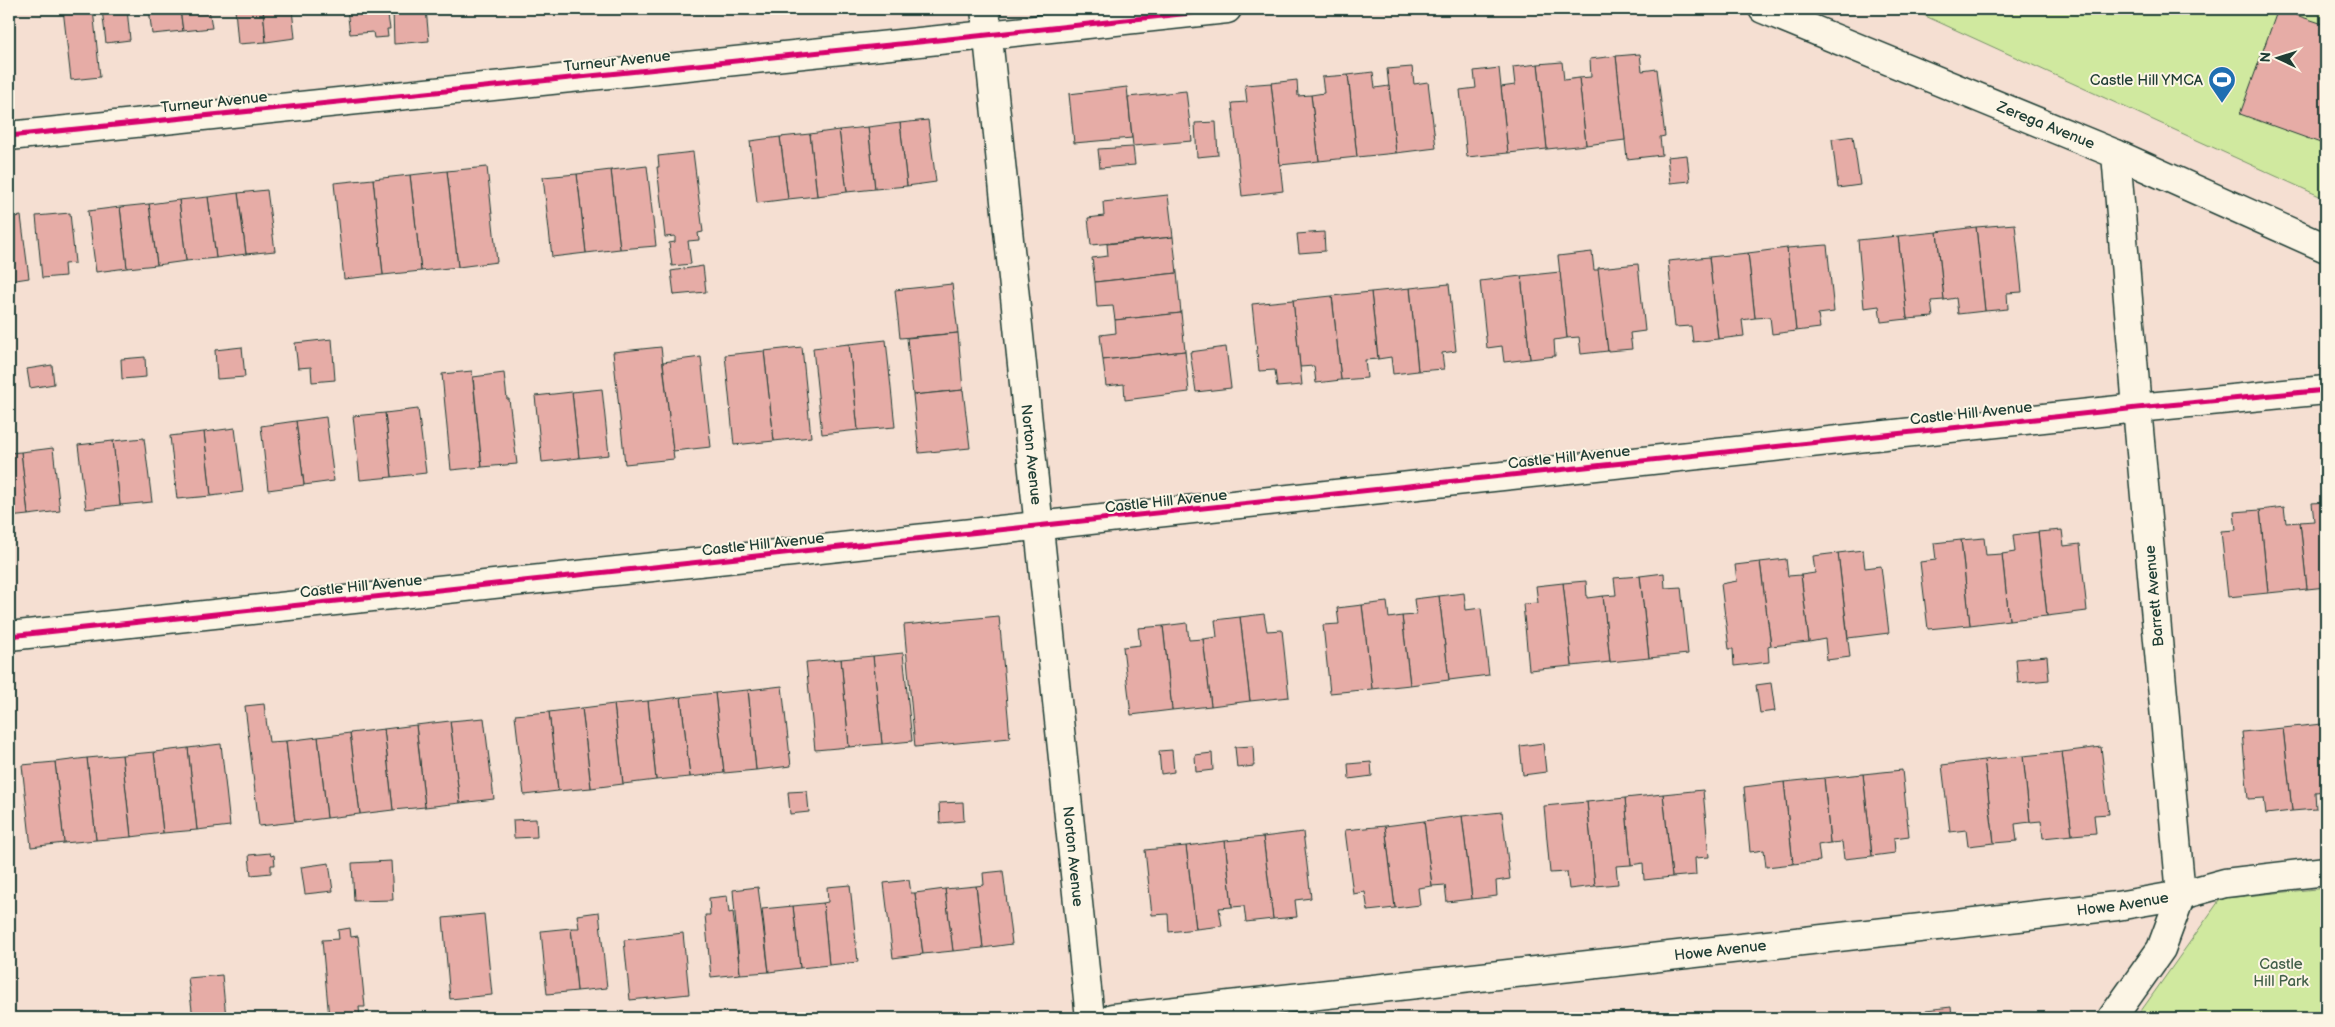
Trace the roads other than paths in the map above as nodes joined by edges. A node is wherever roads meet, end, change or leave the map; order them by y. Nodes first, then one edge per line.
1 (985, 9) edge
2 (1227, 9) edge
3 (1763, 9) edge
4 (988, 36) junction
5 (9, 136) edge
6 (2116, 154) junction
7 (2326, 248) edge
8 (2326, 390) edge
9 (2137, 408) junction
10 (1040, 527) junction
11 (9, 636) edge
12 (2326, 871) edge
13 (2181, 895) junction
14 (1090, 1018) edge
15 (1113, 1018) edge
16 (2112, 1018) edge

1 - 4 street, Norton Avenue
2 - 4 street, Turneur Avenue
3 - 6 street, Zerega Avenue
4 - 5 street, Turneur Avenue
4 - 10 street, Norton Avenue
6 - 7 street, Zerega Avenue
6 - 9 street, Barrett Avenue
8 - 9 street, Castle Hill Avenue
9 - 10 street, Castle Hill Avenue
9 - 13 street, Barrett Avenue
10 - 11 street, Castle Hill Avenue
10 - 14 street, Norton Avenue
12 - 13 street, Howe Avenue
13 - 15 street, Howe Avenue
13 - 16 street, Barrett Avenue

